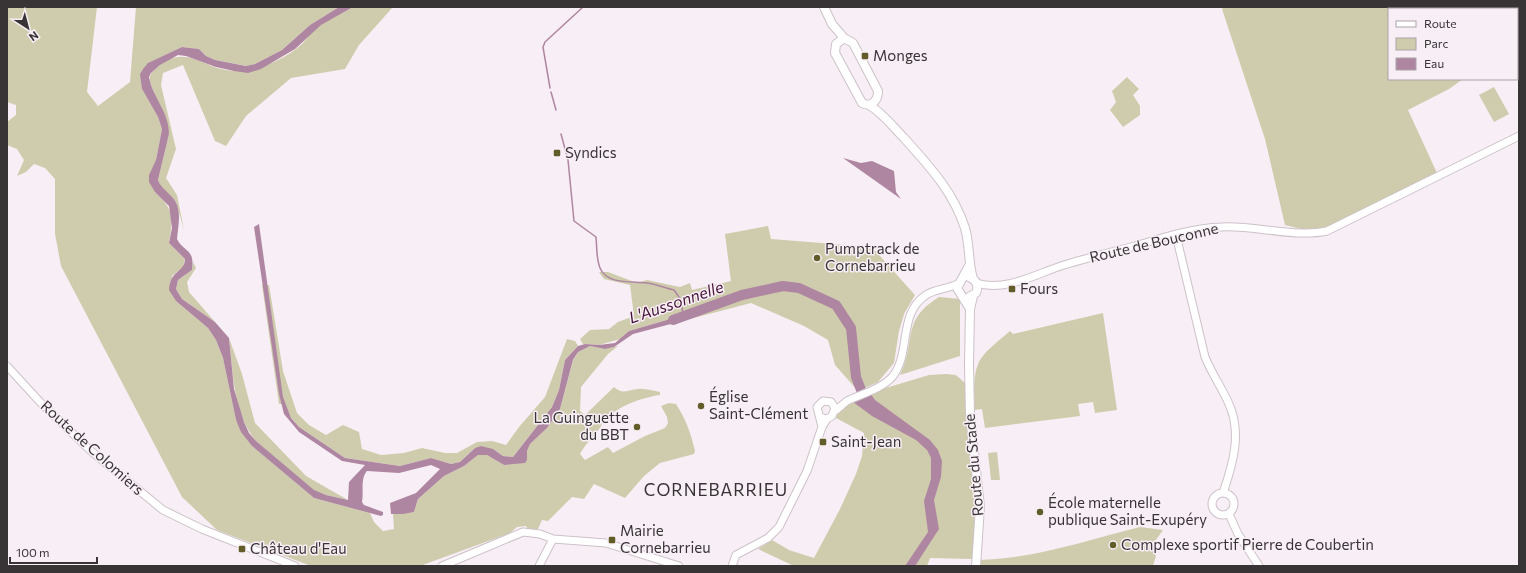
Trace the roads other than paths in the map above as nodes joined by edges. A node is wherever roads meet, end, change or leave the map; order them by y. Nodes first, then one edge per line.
1 (824, 7) edge
2 (832, 24) junction
3 (844, 38) junction
4 (836, 44) junction
5 (877, 98) junction
6 (869, 104) junction
7 (884, 116) junction
8 (1519, 136) edge
9 (1176, 236) junction
10 (969, 266) junction
11 (960, 281) junction
12 (975, 287) junction
13 (960, 294) junction
14 (915, 307) junction
15 (970, 309) junction
16 (7, 366) edge
17 (831, 402) junction
18 (845, 402) junction
19 (835, 411) junction
20 (824, 418) junction
21 (1223, 493) junction
22 (1229, 514) junction
23 (553, 538) junction
24 (295, 566) edge
25 (442, 566) edge
26 (539, 566) edge
27 (679, 566) edge
28 (732, 566) edge
29 (976, 566) edge
30 (1259, 566) edge

1 - 2 main road
2 - 3 main road
2 - 4 main road
3 - 4 main road
3 - 5 main road
4 - 6 main road
5 - 6 main road
5 - 7 main road
6 - 7 main road
7 - 10 main road
8 - 9 street, Route de Bouconne
9 - 12 street, Route de Bouconne
9 - 21 street
10 - 11 main road
10 - 12 main road
11 - 12 main road
11 - 13 main road
11 - 14 street
12 - 13 main road
12 - 15 main road, Route du Stade
13 - 14 street
13 - 15 main road
14 - 18 street
15 - 29 main road, Route du Stade
16 - 24 street, Route de Colomiers
17 - 18 street
17 - 19 street
17 - 20 street
18 - 19 street
19 - 20 street
20 - 28 street
21 - 22 street
21 - 22 street
22 - 30 street
23 - 25 street
23 - 26 street
23 - 27 street

